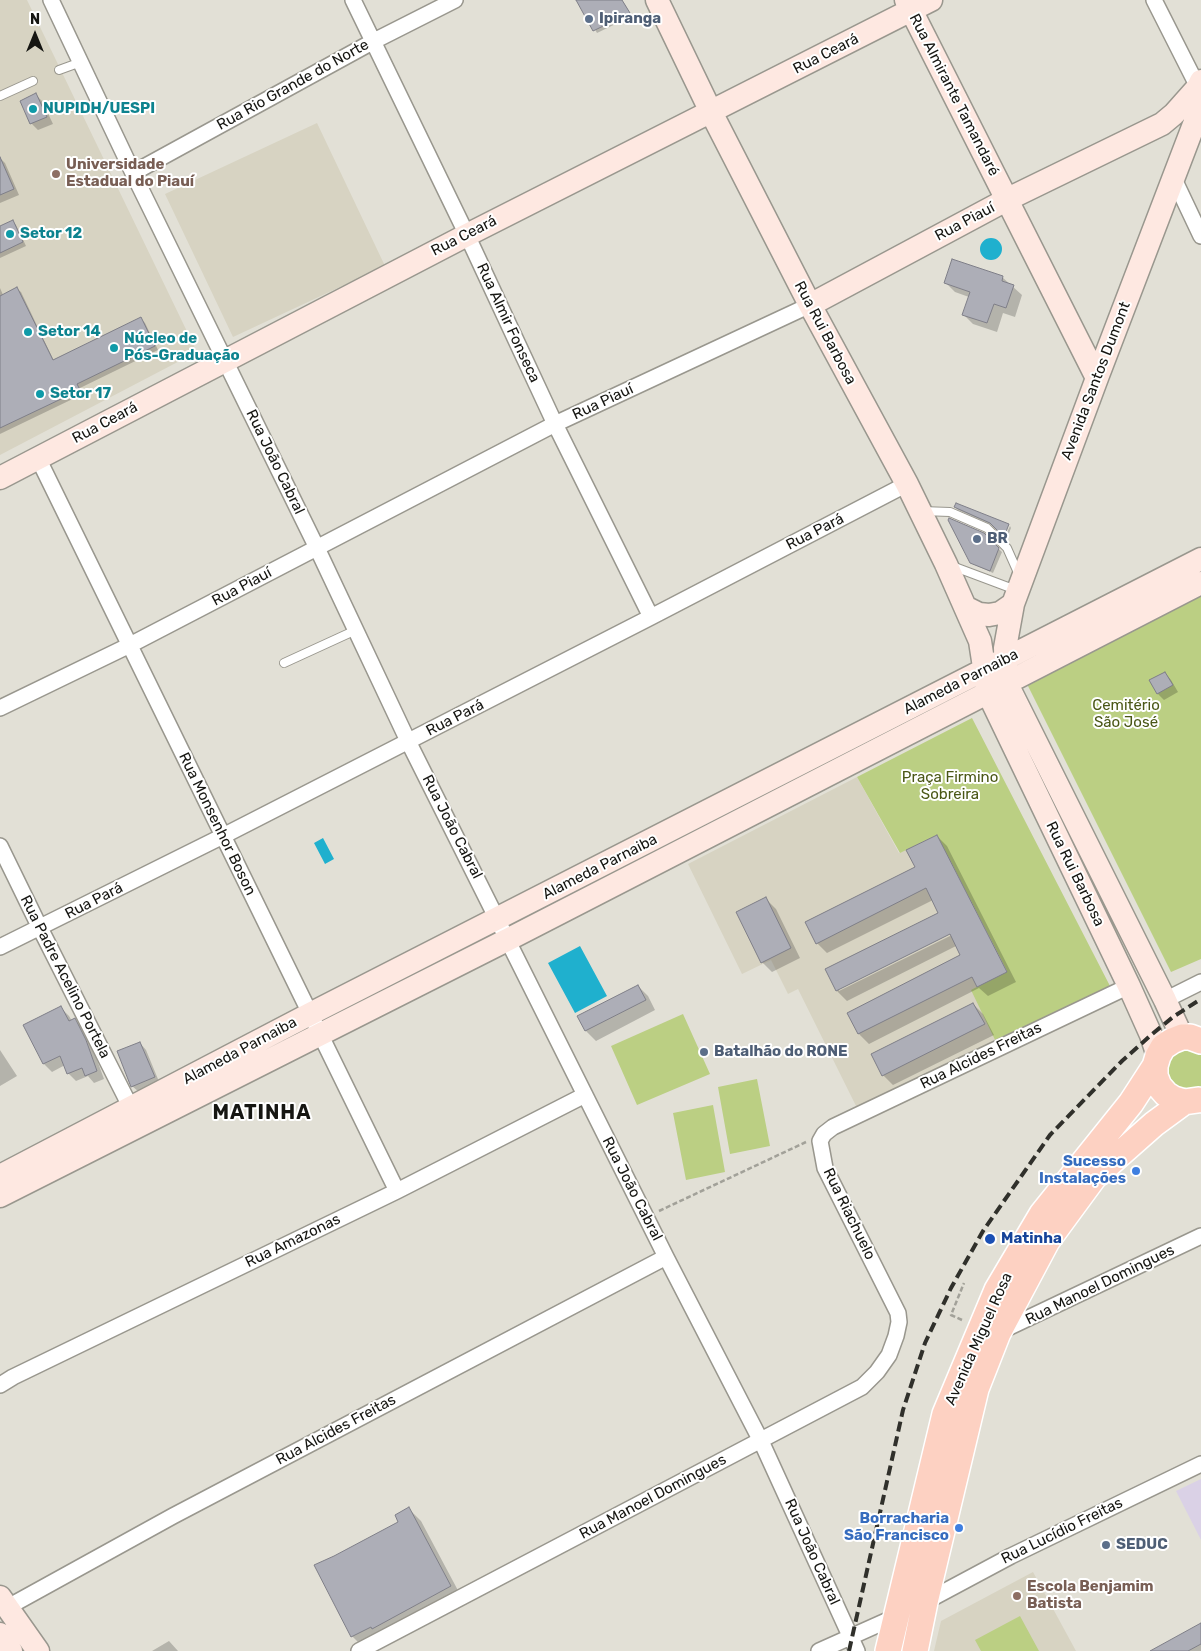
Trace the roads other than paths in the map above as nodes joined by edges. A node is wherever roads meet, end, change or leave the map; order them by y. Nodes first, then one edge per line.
1 (51, 0) edge
2 (353, 0) edge
3 (455, 0) edge
4 (657, 0) edge
5 (931, 0) edge
6 (1154, 0) edge
7 (908, 5) edge
8 (374, 41) junction
9 (81, 62) junction
10 (59, 70) dead end
11 (33, 81) dead end
12 (1200, 91) edge
13 (0, 96) edge
14 (711, 112) junction
15 (133, 172) junction
16 (1174, 179) junction
17 (1008, 199) junction
18 (467, 235) junction
19 (1201, 236) edge
20 (810, 305) junction
21 (226, 359) junction
22 (1097, 378) junction
23 (556, 424) junction
24 (38, 458) junction
25 (0, 478) edge
26 (908, 484) junction
27 (920, 511) junction
28 (317, 548) junction
29 (1201, 559) edge
30 (946, 564) junction
31 (1201, 582) edge
32 (1018, 592) junction
33 (967, 608) junction
34 (651, 617) junction
35 (356, 630) junction
36 (130, 645) junction
37 (284, 663) dead end
38 (996, 676) junction
39 (0, 708) edge
40 (408, 741) junction
41 (734, 811) junction
42 (223, 836) junction
43 (0, 846) edge
44 (1099, 869) junction
45 (1078, 881) junction
46 (498, 918) junction
47 (40, 928) junction
48 (509, 939) junction
49 (0, 947) edge
50 (1201, 982) edge
51 (1129, 986) junction
52 (1165, 1000) junction
53 (315, 1024) junction
54 (1196, 1039) edge
55 (1156, 1061) junction
56 (585, 1095) junction
57 (1193, 1100) edge
58 (131, 1108) junction
59 (829, 1130) joint
60 (0, 1176) edge
61 (397, 1191) junction
62 (0, 1196) edge
63 (1201, 1236) edge
64 (666, 1257) junction
65 (894, 1303) joint
66 (998, 1333) junction
67 (0, 1384) edge
68 (761, 1441) junction
69 (1201, 1464) edge
70 (4, 1602) edge
71 (925, 1602) junction
72 (895, 1617) junction
73 (0, 1634) edge
74 (850, 1636) junction
75 (11, 1651) edge
76 (38, 1651) edge
77 (359, 1651) edge
78 (819, 1651) edge
79 (857, 1651) edge
80 (888, 1651) edge
81 (915, 1651) edge

1 - 9 street, Rua João Cabral
2 - 8 street, Rua Almir Fonseca
3 - 8 street, Rua Rio Grande do Norte
4 - 14 main road, Rua Rui Barbosa
5 - 7 main road, Rua Ceará
6 - 12 street
7 - 14 main road, Rua Ceará
7 - 17 main road, Rua Almirante Tamandaré
8 - 15 street, Rua Rio Grande do Norte
8 - 18 street, Rua Almir Fonseca
9 - 10 lane
9 - 15 street, Rua João Cabral
11 - 13 lane
12 - 16 main road, Avenida Santos Dumont
12 - 17 main road, Rua Piauí
14 - 18 main road, Rua Ceará
14 - 20 main road, Rua Rui Barbosa
15 - 21 street, Rua João Cabral
16 - 19 street
16 - 22 main road, Avenida Santos Dumont
17 - 20 main road, Rua Piauí
17 - 22 main road, Rua Almirante Tamandaré
18 - 21 main road, Rua Ceará
18 - 23 street, Rua Almir Fonseca
20 - 23 street, Rua Piauí
20 - 26 main road, Rua Rui Barbosa
21 - 24 main road, Rua Ceará
21 - 28 street, Rua João Cabral
22 - 32 main road, Avenida Santos Dumont
23 - 28 street, Rua Piauí
23 - 34 street, Rua Almir Fonseca
24 - 25 main road, Rua Ceará
24 - 36 street, Rua Monsenhor Boson
26 - 27 main road, Rua Rui Barbosa
26 - 34 street, Rua Pará
27 - 30 main road, Rua Rui Barbosa
27 - 32 lane
28 - 35 street, Rua João Cabral
28 - 36 street, Rua Piauí
29 - 38 main road, Alameda Parnaiba
30 - 32 lane
30 - 33 main road, Rua Rui Barbosa
31 - 38 main road, Alameda Parnaiba
32 - 33 main road
32 - 38 main road, Avenida Santos Dumont
33 - 38 main road, Rua Rui Barbosa
34 - 40 street, Rua Pará
35 - 37 lane
35 - 40 street, Rua João Cabral
36 - 39 street, Rua Piauí
36 - 42 street, Rua Monsenhor Boson
38 - 41 main road, Alameda Parnaiba
38 - 44 main road, Rua Rui Barbosa
38 - 45 main road, Rua Rui Barbosa
40 - 42 street, Rua Pará
40 - 46 street, Rua João Cabral
41 - 46 main road, Alameda Parnaiba
41 - 48 main road, Alameda Parnaiba
42 - 47 street, Rua Pará
42 - 53 street, Rua Monsenhor Boson
43 - 47 street, Rua Padre Acelino Portela
44 - 45 main road
44 - 52 main road, Rua Rui Barbosa
45 - 51 main road, Rua Rui Barbosa
46 - 48 street, Rua João Cabral
46 - 53 main road, Alameda Parnaiba
47 - 49 street, Rua Pará
47 - 58 street, Rua Padre Acelino Portela
48 - 53 main road, Alameda Parnaiba
48 - 56 street, Rua João Cabral
50 - 52 street
51 - 55 main road, Rua Rui Barbosa
51 - 59 street, Rua Alcides Freitas
52 - 54 main road, Rua Rui Barbosa
53 - 58 main road, Alameda Parnaiba
53 - 61 street, Rua Monsenhor Boson
53 - 62 main road, Alameda Parnaiba
54 - 55 main road, Avenida Miguel Rosa
55 - 57 main road
55 - 72 main road, Avenida Miguel Rosa
56 - 61 street, Rua Amazonas
56 - 64 street, Rua João Cabral
57 - 66 main road, Avenida Miguel Rosa
58 - 60 main road, Alameda Parnaiba
59 - 65 street, Rua Riachuelo
61 - 67 street, Rua Amazonas
63 - 66 street, Rua Manoel Domingues
64 - 68 street, Rua João Cabral
64 - 70 street, Rua Alcides Freitas
65 - 68 street, Rua Manoel Domingues
66 - 71 main road, Avenida Miguel Rosa
68 - 74 street, Rua João Cabral
68 - 77 street, Rua Manoel Domingues
69 - 71 street, Rua Lucídio Freitas
70 - 76 main road
71 - 81 main road, Avenida Miguel Rosa
72 - 74 street
72 - 80 main road, Avenida Miguel Rosa
73 - 75 main road
74 - 78 street
74 - 79 street, Rua João Cabral

